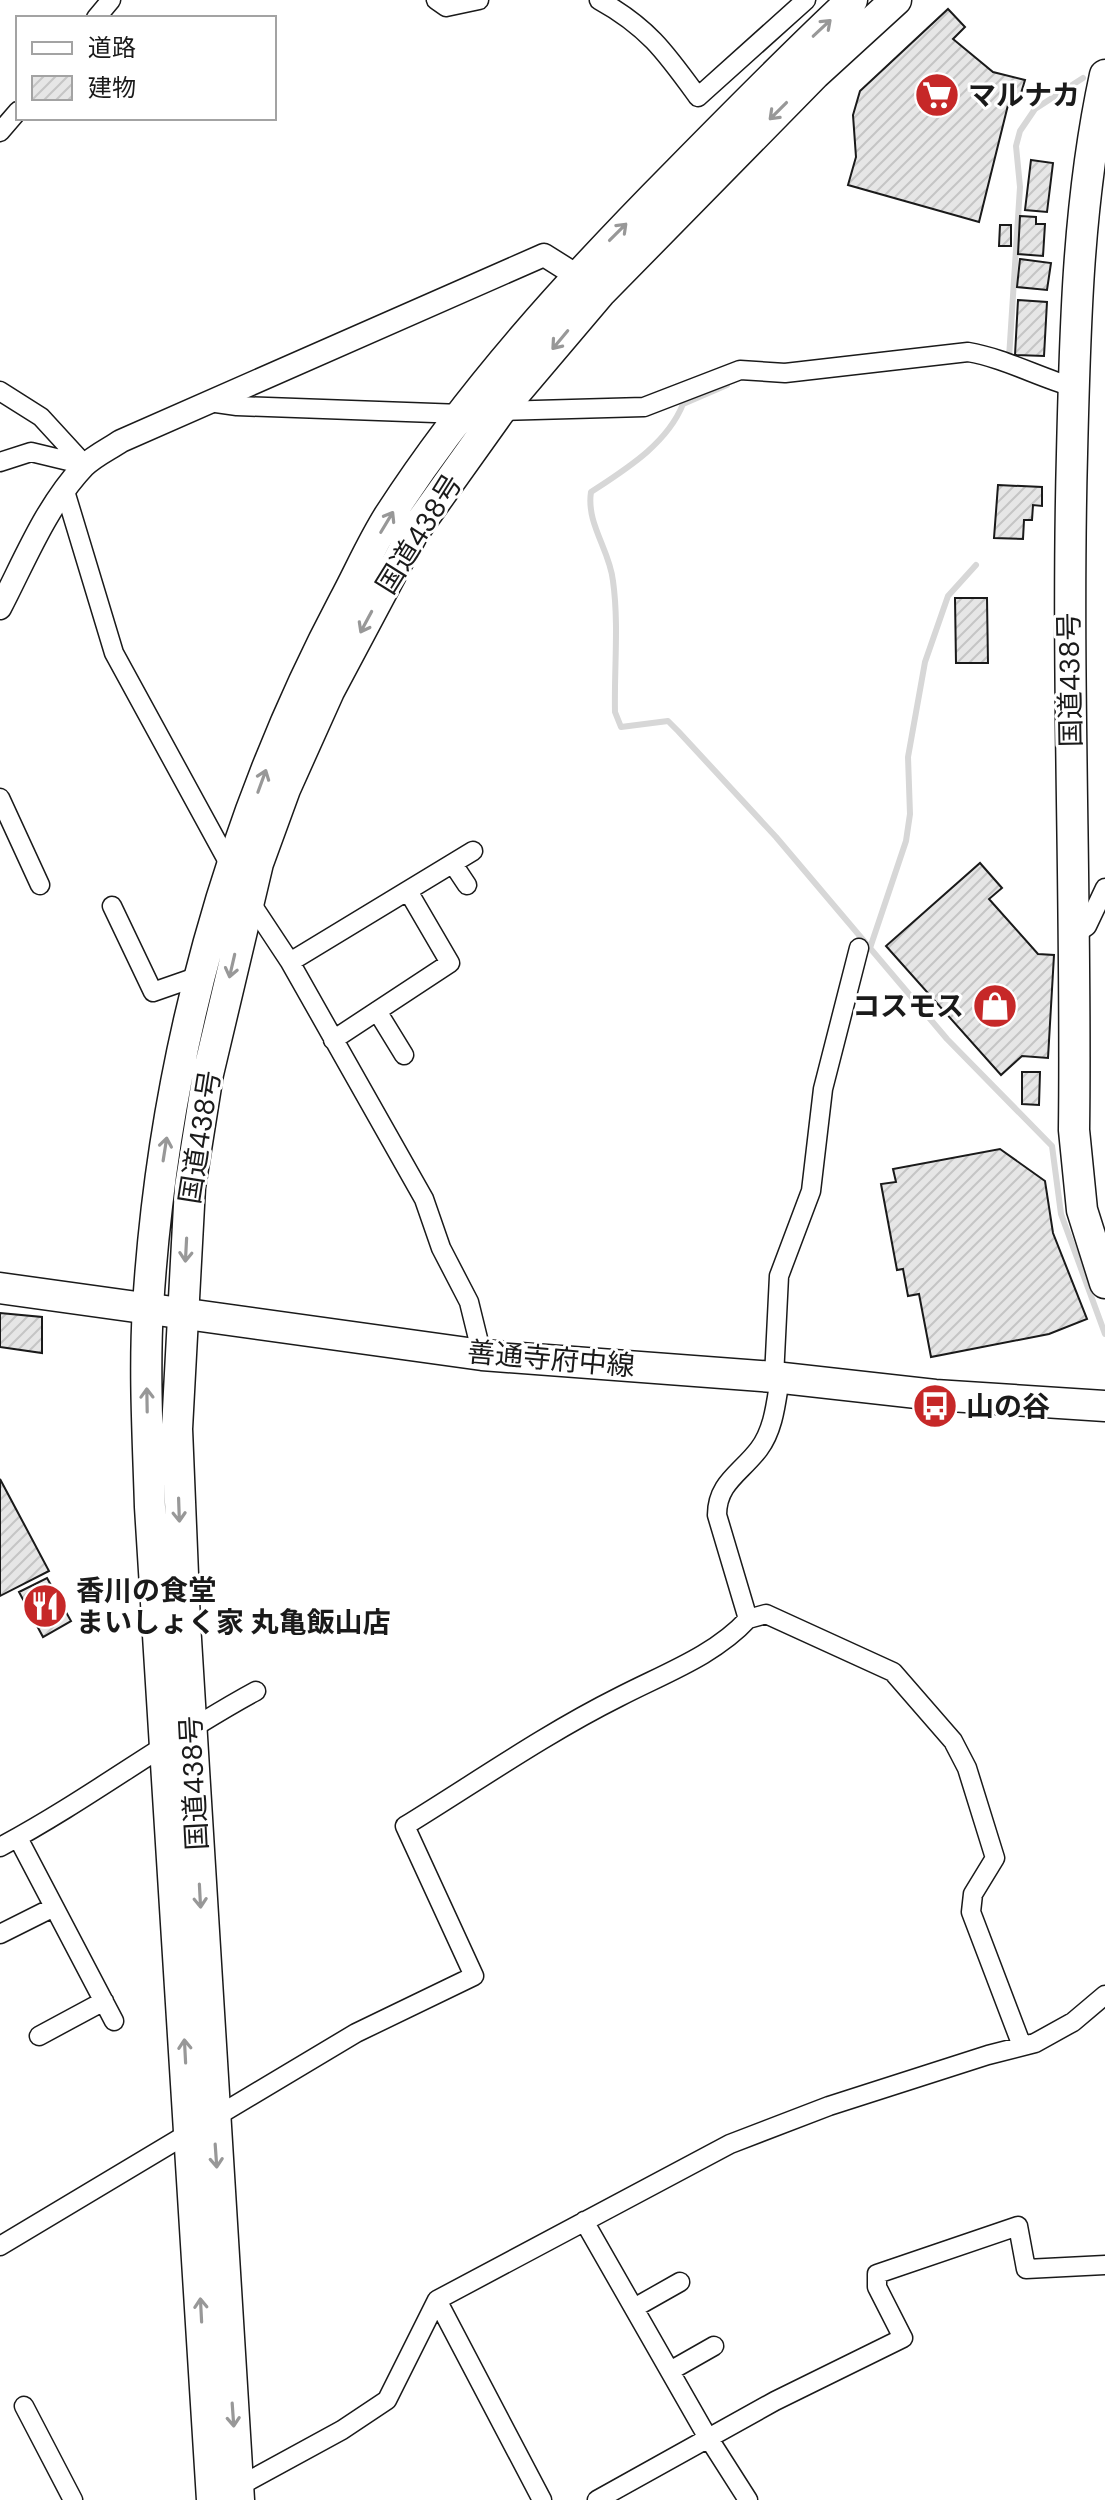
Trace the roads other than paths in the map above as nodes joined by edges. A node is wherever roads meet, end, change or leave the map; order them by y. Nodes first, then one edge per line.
1 (111, 0) edge
2 (436, 0) edge
3 (479, 0) edge
4 (599, 0) edge
5 (806, 0) edge
6 (852, 0) edge
7 (896, 0) edge
8 (98, 16) edge
9 (795, 53) junction
10 (1105, 75) edge
11 (16, 113) edge
12 (0, 132) edge
13 (589, 283) junction
14 (1073, 387) junction
15 (0, 391) edge
16 (209, 402) junction
17 (500, 411) junction
18 (462, 414) junction
19 (0, 462) edge
20 (85, 465) junction
21 (65, 491) junction
22 (0, 608) edge
23 (0, 798) edge
24 (473, 851) dead end
25 (453, 864) junction
26 (232, 868) junction
27 (40, 885) dead end
28 (467, 885) dead end
29 (1105, 888) edge
30 (408, 891) junction
31 (248, 899) junction
32 (112, 906) dead end
33 (1074, 935) junction
34 (859, 948) dead end
35 (290, 962) junction
36 (199, 976) junction
37 (377, 1011) junction
38 (333, 1040) junction
39 (404, 1055) dead end
40 (1105, 1283) edge
41 (0, 1288) edge
42 (148, 1310) junction
43 (183, 1314) junction
44 (482, 1355) junction
45 (777, 1378) junction
46 (1105, 1406) edge
47 (748, 1619) junction
48 (256, 1691) dead end
49 (179, 1734) junction
50 (18, 1838) junction
51 (0, 1847) edge
52 (54, 1907) junction
53 (0, 1934) edge
54 (1105, 1995) edge
55 (104, 2001) junction
56 (114, 2021) dead end
57 (39, 2036) dead end
58 (1022, 2046) junction
59 (202, 2125) junction
60 (584, 2221) junction
61 (0, 2246) edge
62 (1105, 2265) edge
63 (680, 2282) dead end
64 (437, 2300) junction
65 (634, 2308) junction
66 (714, 2346) dead end
67 (670, 2371) junction
68 (24, 2406) dead end
69 (709, 2438) junction
70 (223, 2497) edge
71 (73, 2500) edge
72 (542, 2500) edge
73 (597, 2500) edge
74 (748, 2500) edge

1 - 8 street
2 - 3 street
4 - 9 street
5 - 9 street
9 -> 6 main road, 国道438号
7 - 9 main road, 国道438号
9 - 13 main road, 国道438号
10 - 14 main road, 国道438号
11 - 12 street
13 - 16 street
13 -> 17 main road, 国道438号
13 - 18 main road, 国道438号
14 - 17 street
14 - 33 main road, 国道438号
15 - 20 street
16 - 18 street
16 - 20 street
17 -> 31 main road, 国道438号
26 -> 18 main road, 国道438号
19 - 20 street
20 - 21 street
21 - 22 street
21 - 26 street
23 - 27 street
24 - 25 street
25 - 28 street
25 - 30 street
26 - 31 street
26 - 36 main road, 国道438号
29 - 33 street
30 - 35 street
30 - 37 street
31 - 35 street
31 -> 43 main road, 国道438号
32 - 36 street
33 - 40 main road, 国道438号
34 - 45 street
35 - 38 street
42 -> 36 main road, 国道438号
37 - 38 street
37 - 39 street
38 - 44 street
41 - 42 main road, 善通寺府中線
42 - 43 main road, 善通寺府中線
49 -> 42 main road, 国道438号
43 - 44 main road, 善通寺府中線
43 -> 49 main road, 国道438号
44 - 45 main road, 善通寺府中線
45 - 46 main road, 善通寺府中線
45 - 47 street
47 - 58 street
47 - 59 street
48 - 49 street
49 - 50 street
49 - 59 main road, 国道438号
50 - 51 street
50 - 52 street
52 - 53 street
52 - 55 street
54 - 58 street
55 - 56 street
55 - 57 street
58 - 60 street
59 - 61 street
59 - 70 main road, 国道438号
60 - 64 street
60 - 65 street
62 - 69 street
63 - 65 street
64 - 70 street
64 - 72 street
65 - 67 street
66 - 67 street
67 - 69 street
68 - 71 street
69 - 73 street
69 - 74 street

